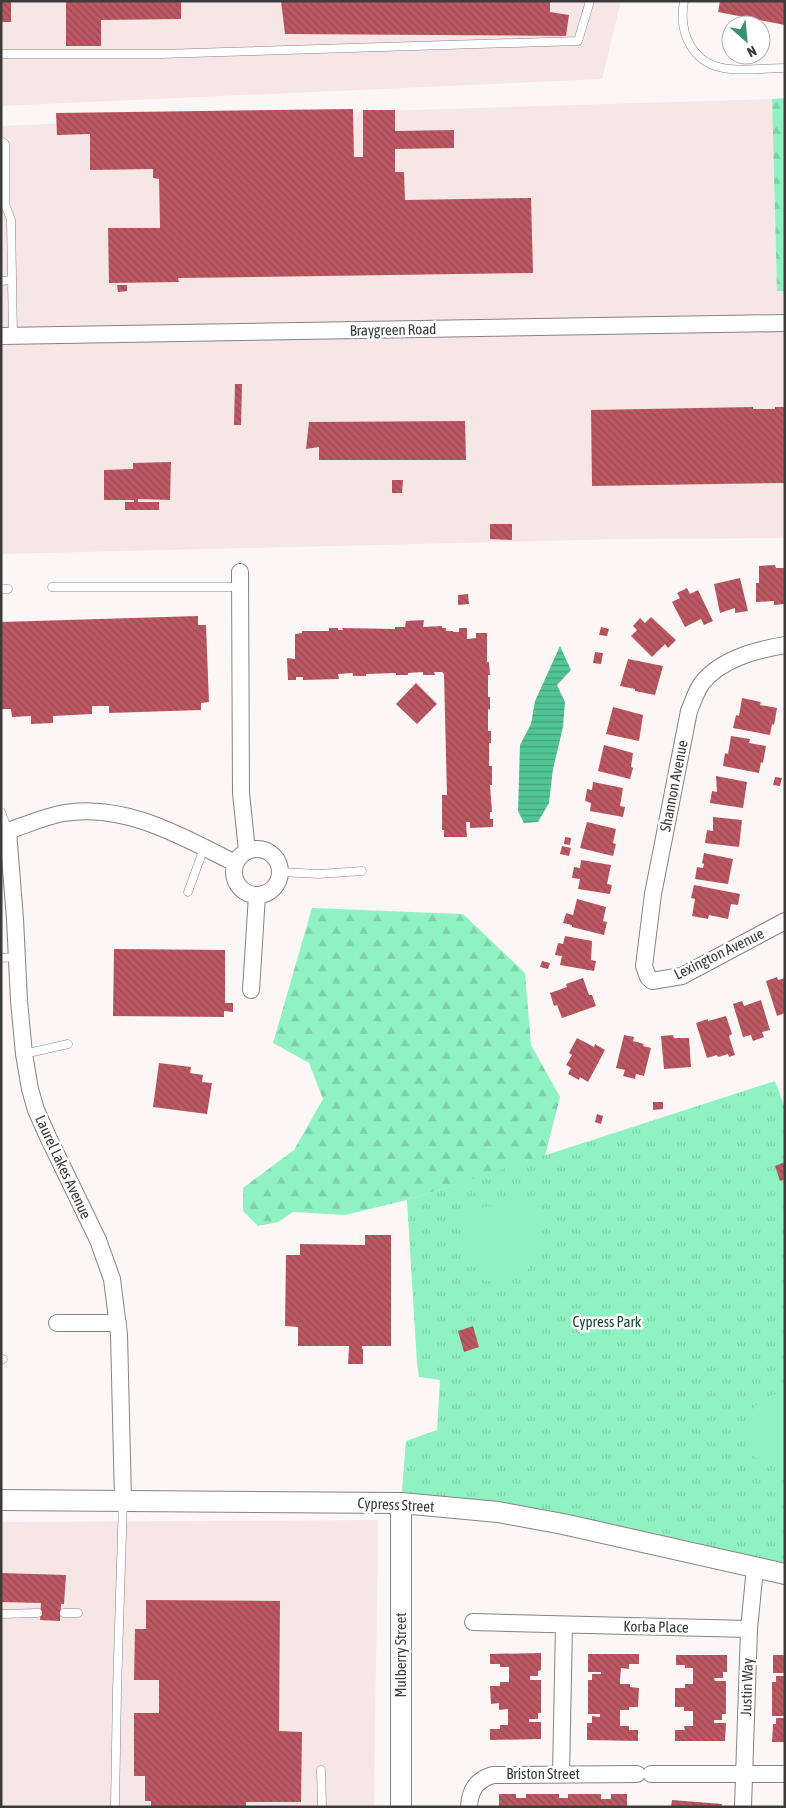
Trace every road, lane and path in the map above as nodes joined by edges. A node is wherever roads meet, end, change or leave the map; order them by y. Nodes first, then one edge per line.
1 (590, 1) edge
2 (684, 1) edge
3 (1, 54) edge
4 (785, 68) edge
5 (1, 141) edge
6 (12, 280) junction
7 (1, 281) edge
8 (785, 323) edge
9 (7, 336) edge
10 (240, 579) joint
11 (52, 587) dead end
12 (785, 645) edge
13 (1, 812) edge
14 (5, 832) edge
15 (204, 848) junction
16 (248, 851) junction
17 (235, 864) junction
18 (362, 871) dead end
19 (280, 872) junction
20 (188, 892) dead end
21 (257, 895) junction
22 (785, 921) edge
23 (9, 958) edge
24 (652, 981) joint
25 (251, 990) dead end
26 (68, 1044) dead end
27 (24, 1054) junction
28 (57, 1322) dead end
29 (118, 1323) junction
30 (1, 1500) edge
31 (123, 1500) junction
32 (401, 1503) junction
33 (755, 1568) junction
34 (785, 1574) edge
35 (38, 1613) dead end
36 (64, 1613) dead end
37 (78, 1613) dead end
38 (1, 1614) edge
39 (473, 1622) dead end
40 (564, 1624) junction
41 (749, 1629) junction
42 (321, 1770) dead end
43 (745, 1773) junction
44 (785, 1774) edge
45 (561, 1775) junction
46 (115, 1807) edge
47 (322, 1807) edge
48 (401, 1807) edge
49 (469, 1807) edge
50 (743, 1807) edge

1 - 3 lane
2 - 4 lane
5 - 6 lane
6 - 7 lane
6 - 9 lane
8 - 9 street, Braygreen Road
10 - 11 lane
10 - 16 street
12 - 24 street, Shannon Avenue
13 - 14 lane
14 - 15 street
14 - 23 street, Laurel Lakes Avenue
15 - 17 street
15 - 20 lane
16 - 17 street
16 - 19 street
17 - 21 street
18 - 19 lane
19 - 21 street
21 - 25 street
22 - 24 street, Lexington Avenue
23 - 27 street, Laurel Lakes Avenue
26 - 27 lane
27 - 29 street, Laurel Lakes Avenue
28 - 29 street
29 - 31 street, Laurel Lakes Avenue
30 - 31 street, Cypress Street
31 - 32 street, Cypress Street
31 - 46 lane
32 - 33 street, Cypress Street
32 - 48 street, Mulberry Street
33 - 34 street, Cypress Street
33 - 41 street, Justin Way
35 - 38 lane
36 - 37 lane
39 - 40 street, Korba Place
40 - 41 street, Korba Place
40 - 45 street
41 - 43 street, Justin Way
42 - 47 lane
43 - 44 street, Briston Street
43 - 45 street, Briston Street
43 - 50 street, Justin Way
45 - 49 street, Briston Street

